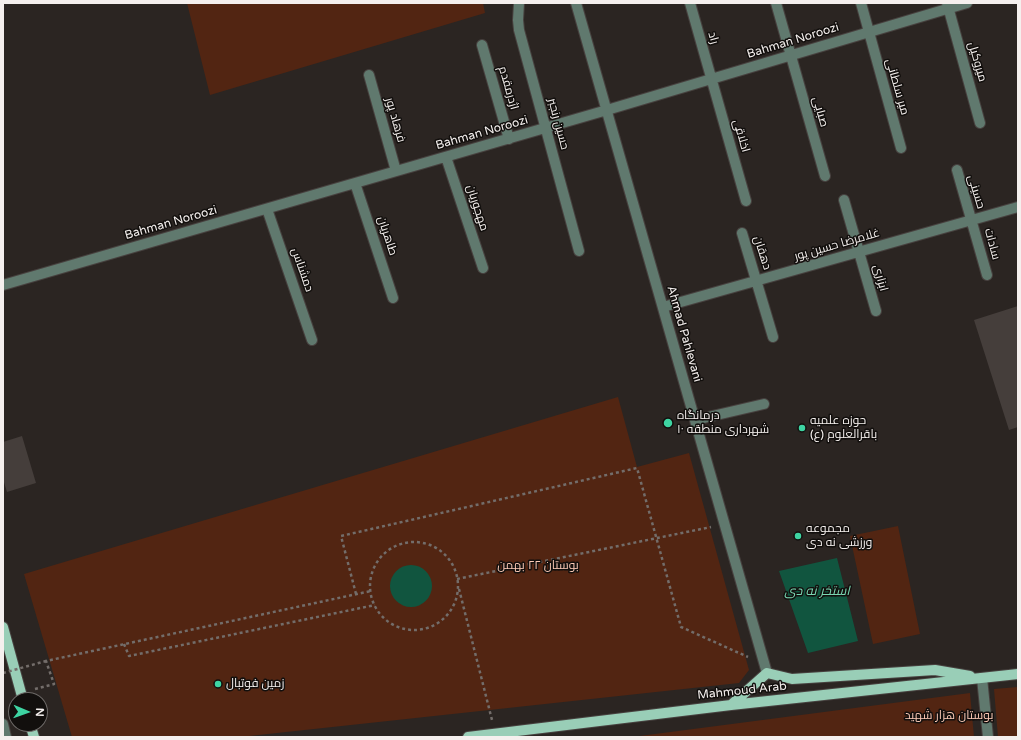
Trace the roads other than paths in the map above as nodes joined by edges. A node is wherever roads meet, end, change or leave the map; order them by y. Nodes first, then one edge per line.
1 (519, 3) edge
2 (576, 3) edge
3 (690, 3) edge
4 (776, 3) edge
5 (861, 3) edge
6 (967, 3) edge
7 (947, 6) edge
8 (869, 32) junction
9 (482, 44) dead end
10 (790, 56) junction
11 (369, 75) dead end
12 (711, 79) junction
13 (607, 110) junction
14 (980, 123) dead end
15 (545, 128) junction
16 (509, 138) junction
17 (901, 148) dead end
18 (446, 157) junction
19 (956, 170) dead end
20 (396, 171) junction
21 (825, 176) dead end
22 (355, 183) junction
23 (844, 200) dead end
24 (746, 201) dead end
25 (1018, 207) edge
26 (267, 209) junction
27 (972, 221) junction
28 (742, 233) dead end
29 (579, 251) dead end
30 (860, 252) junction
31 (482, 268) dead end
32 (987, 275) dead end
33 (757, 281) junction
34 (3, 285) edge
35 (393, 298) dead end
36 (663, 307) junction
37 (876, 311) dead end
38 (773, 337) dead end
39 (312, 340) dead end
40 (764, 404) dead end
41 (695, 420) junction
42 (3, 627) edge
43 (766, 669) junction
44 (1018, 674) edge
45 (982, 678) junction
46 (21, 692) edge
47 (732, 705) junction
48 (3, 724) edge
49 (6, 737) edge
50 (468, 737) edge
51 (988, 737) edge

1 - 15 street, حسین رنجبر
2 - 13 street, Ahmad Pahlevani
3 - 12 street, راد
4 - 10 street, صبایی
5 - 8 street, میر سلطانی
6 - 7 street, Bahman Noroozi
7 - 8 street, Bahman Noroozi
7 - 14 street, میروکیل
8 - 10 street, Bahman Noroozi
8 - 17 street, میر سلطانی
9 - 16 street, اژدرمقدم
10 - 12 street, Bahman Noroozi
10 - 21 street, صبایی
11 - 20 street, فرهاد پور
12 - 13 street, Bahman Noroozi
12 - 24 street, اخلاقی
13 - 15 street, Bahman Noroozi
13 - 36 street, Ahmad Pahlevani
15 - 16 street, Bahman Noroozi
15 - 29 street, حسین رنجبر
16 - 18 street, Bahman Noroozi
18 - 20 street, Bahman Noroozi
18 - 31 street, مهجوریان
19 - 27 street, حسینی
20 - 22 street, Bahman Noroozi
22 - 26 street, Bahman Noroozi
22 - 35 street, طاهریان
23 - 30 street, ابزاری
25 - 27 street, غلامرضا حسین پور
26 - 34 street, Bahman Noroozi
26 - 39 street, دمشناس
27 - 30 street, غلامرضا حسین پور
27 - 32 street, سادات
28 - 33 street, دهقان
30 - 33 street, غلامرضا حسین پور
30 - 37 street, ابزاری
33 - 36 street, غلامرضا حسین پور
33 - 38 street, دهقان
36 - 41 street, Ahmad Pahlevani
40 - 41 street
41 - 43 street, Ahmad Pahlevani
42 - 46 main road
43 - 45 main road
43 - 47 main road
44 - 45 main road, Mahmoud Arab
45 - 47 main road, Mahmoud Arab
45 - 51 street
47 - 50 main road, Mahmoud Arab
48 - 49 street

